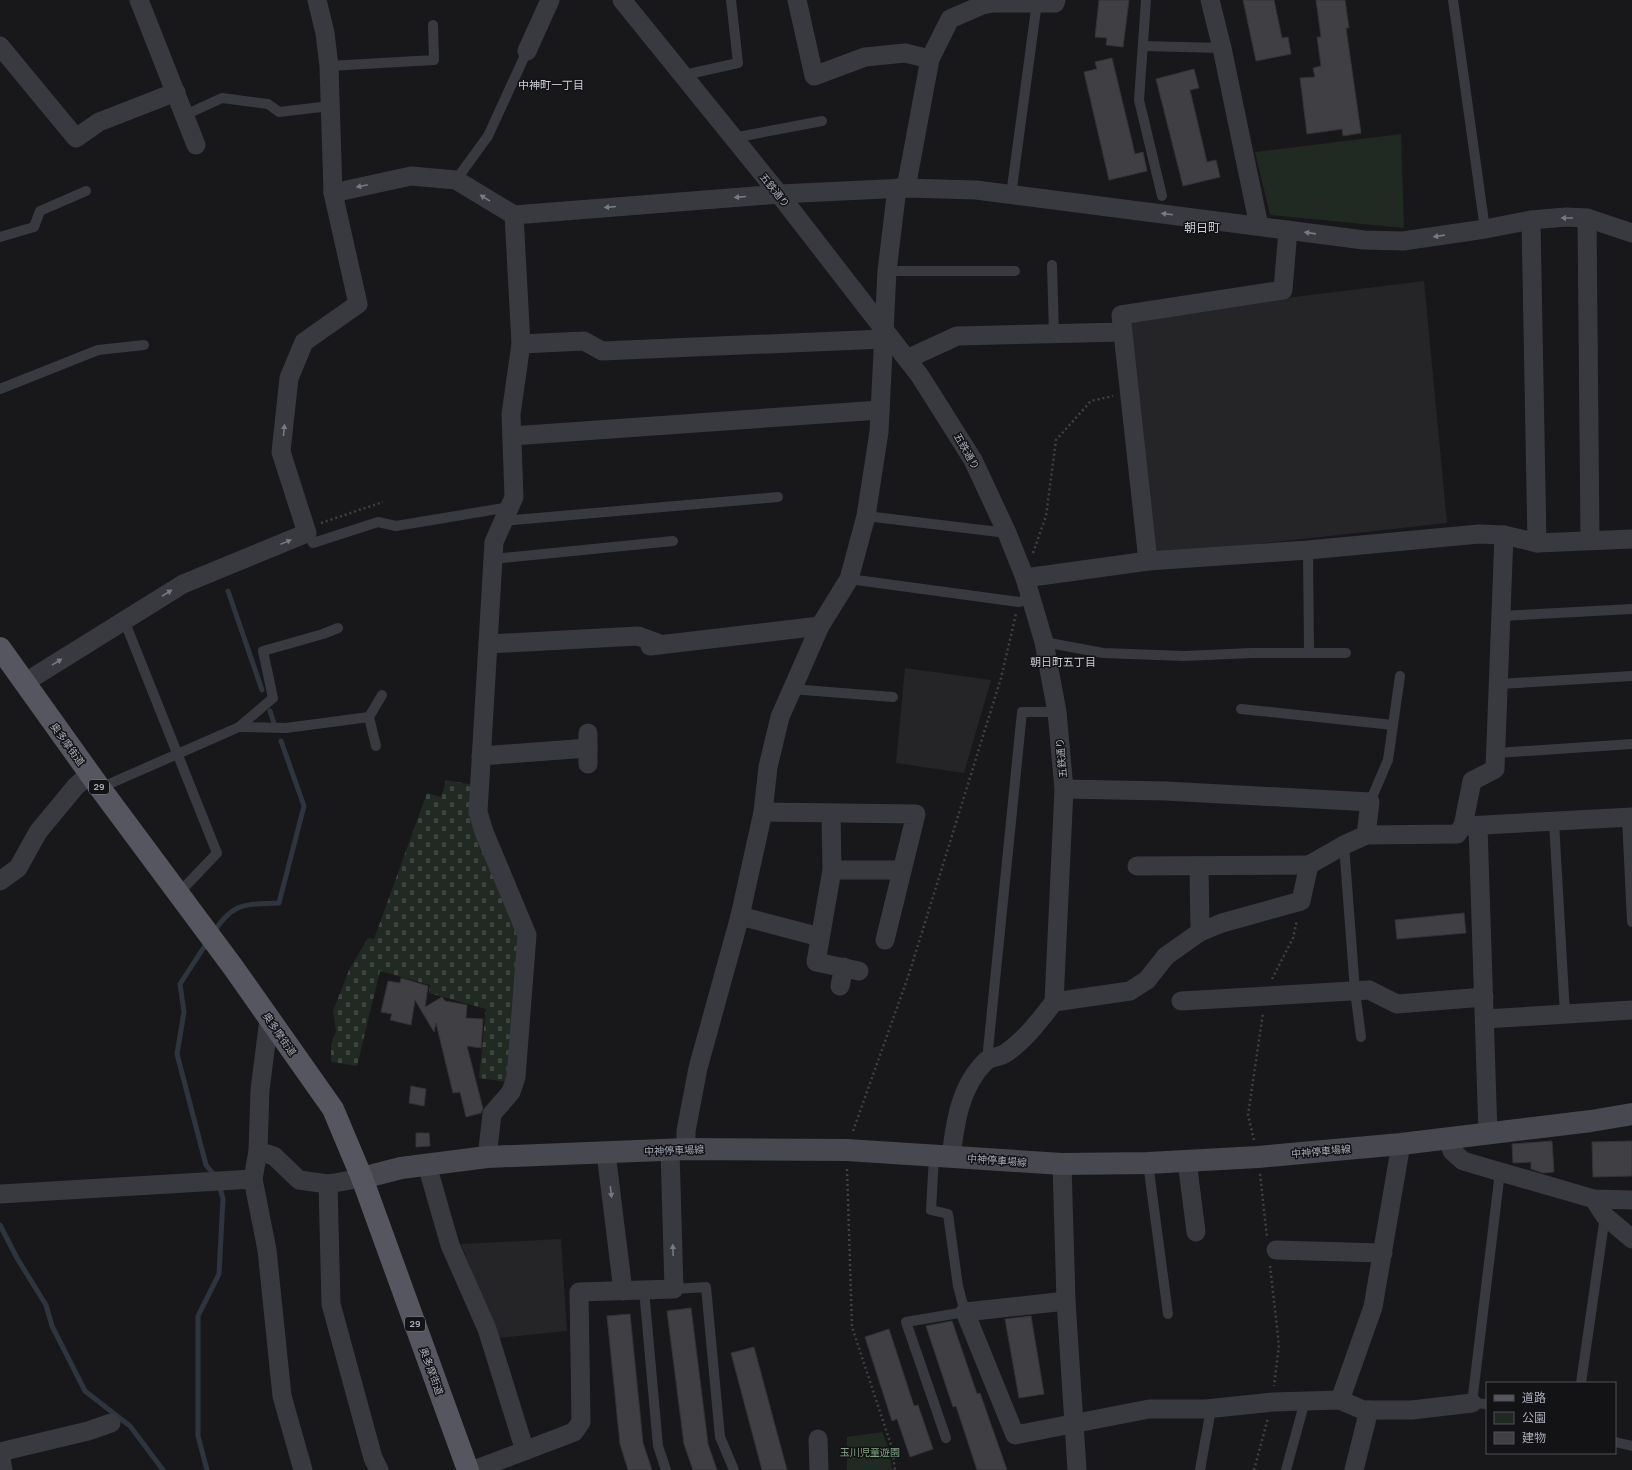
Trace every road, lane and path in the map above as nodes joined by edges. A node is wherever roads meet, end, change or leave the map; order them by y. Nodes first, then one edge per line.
1 (139, 0) edge
2 (317, 0) edge
3 (550, 0) edge
4 (622, 0) edge
5 (731, 0) edge
6 (797, 0) edge
7 (1056, 0) edge
8 (1146, 0) edge
9 (1210, 0) edge
10 (1453, 0) edge
11 (993, 1) edge
12 (1037, 2) junction
13 (433, 25) dead end
14 (0, 46) edge
15 (1143, 46) junction
16 (1222, 48) junction
17 (527, 51) joint
18 (930, 59) junction
19 (329, 66) junction
20 (684, 76) junction
21 (176, 92) junction
22 (330, 106) junction
23 (185, 115) junction
24 (822, 121) dead end
25 (732, 138) junction
26 (196, 145) dead end
27 (456, 180) junction
28 (901, 188) junction
29 (86, 191) dead end
30 (333, 193) junction
31 (779, 194) junction
32 (1011, 195) junction
33 (1162, 196) dead end
34 (514, 215) junction
35 (1587, 218) junction
36 (1531, 220) junction
37 (1258, 226) junction
38 (1485, 229) junction
39 (1288, 230) junction
40 (1632, 233) edge
41 (0, 237) edge
42 (1052, 265) dead end
43 (888, 271) junction
44 (1015, 272) dead end
45 (1123, 332) junction
46 (1054, 334) junction
47 (885, 335) junction
48 (144, 344) dead end
49 (521, 344) junction
50 (907, 359) junction
51 (0, 389) edge
52 (1129, 392) junction
53 (880, 410) junction
54 (512, 436) junction
55 (778, 497) dead end
56 (383, 502) dead end
57 (506, 514) junction
58 (866, 516) junction
59 (306, 531) junction
60 (1007, 533) junction
61 (1504, 535) junction
62 (1632, 539) edge
63 (1590, 540) junction
64 (673, 541) dead end
65 (1537, 543) junction
66 (1308, 550) junction
67 (492, 559) junction
68 (1148, 561) junction
69 (1025, 578) junction
70 (849, 579) junction
71 (1025, 600) junction
72 (1632, 609) edge
73 (1502, 616) junction
74 (124, 620) junction
75 (820, 626) junction
76 (338, 628) dead end
77 (1044, 642) junction
78 (488, 644) junction
79 (0, 648) edge
80 (1309, 653) junction
81 (1346, 653) dead end
82 (1400, 676) dead end
83 (1632, 676) edge
84 (24, 683) junction
85 (1499, 684) junction
86 (791, 689) junction
87 (382, 694) dead end
88 (893, 697) dead end
89 (1240, 709) dead end
90 (1057, 712) junction
91 (369, 717) junction
92 (1393, 725) junction
93 (239, 727) junction
94 (1632, 744) edge
95 (376, 746) dead end
96 (588, 748) dead end
97 (1496, 753) junction
98 (178, 754) junction
99 (481, 756) junction
100 (95, 781) junction
101 (1064, 789) junction
102 (1370, 802) junction
103 (763, 812) junction
104 (831, 813) junction
105 (1630, 817) edge
106 (1554, 822) junction
107 (1471, 826) junction
108 (1366, 835) junction
109 (1344, 845) junction
110 (1309, 865) junction
111 (1137, 866) dead end
112 (1199, 866) junction
113 (832, 870) junction
114 (902, 870) junction
115 (0, 881) edge
116 (178, 894) junction
117 (1301, 901) junction
118 (740, 916) junction
119 (1632, 922) edge
120 (1200, 932) junction
121 (820, 937) junction
122 (885, 940) dead end
123 (840, 986) dead end
124 (1355, 991) junction
125 (1265, 996) junction
126 (1484, 997) junction
127 (1181, 1001) dead end
128 (1054, 1002) junction
129 (1632, 1010) edge
130 (1565, 1014) junction
131 (269, 1019) junction
132 (1485, 1019) junction
133 (1361, 1037) dead end
134 (987, 1060) junction
135 (1632, 1114) edge
136 (1488, 1134) junction
137 (1448, 1138) junction
138 (1401, 1144) junction
139 (678, 1149) junction
140 (847, 1150) junction
141 (258, 1151) junction
142 (606, 1153) junction
143 (942, 1156) junction
144 (1258, 1157) junction
145 (487, 1158) junction
146 (1187, 1160) junction
147 (1148, 1163) junction
148 (427, 1164) junction
149 (1062, 1164) junction
150 (1500, 1172) junction
151 (362, 1178) junction
152 (253, 1180) junction
153 (328, 1184) junction
154 (0, 1194) edge
155 (1594, 1199) junction
156 (1632, 1200) edge
157 (1605, 1216) junction
158 (1196, 1232) dead end
159 (1632, 1239) edge
160 (1271, 1250) junction
161 (1383, 1253) junction
162 (674, 1289) junction
163 (644, 1290) junction
164 (623, 1291) junction
165 (1066, 1301) junction
166 (965, 1312) junction
167 (1168, 1314) dead end
168 (1581, 1382) edge
169 (1340, 1400) junction
170 (1305, 1401) junction
171 (1273, 1402) junction
172 (1480, 1404) edge
173 (1211, 1409) junction
174 (1369, 1410) junction
175 (111, 1423) dead end
176 (1074, 1423) junction
177 (946, 1438) dead end
178 (818, 1439) dead end
179 (1616, 1442) edge
180 (1632, 1446) edge
181 (525, 1451) junction
182 (0, 1452) edge
183 (4, 1470) edge
184 (303, 1470) edge
185 (379, 1470) edge
186 (468, 1470) edge
187 (474, 1470) edge
188 (666, 1470) edge
189 (734, 1470) edge
190 (819, 1470) edge
191 (895, 1470) edge
192 (1077, 1470) edge
193 (1200, 1470) edge
194 (1254, 1470) edge
195 (1286, 1470) edge
196 (1354, 1470) edge

1 - 21 street
2 - 19 street
3 - 17 street
4 - 20 street, 五鉄通り
5 - 20 lane
6 - 18 street
7 - 12 street
8 - 15 lane
9 - 16 street
10 - 38 lane
11 - 12 street
11 - 18 street
12 - 32 lane
13 - 19 lane
14 - 21 street
15 - 16 lane
15 - 33 lane
16 - 37 street
17 - 27 lane
18 - 28 street
19 - 22 street
20 - 25 street, 五鉄通り
21 - 23 street
22 - 23 lane
22 - 30 street
23 - 26 street
24 - 25 lane
25 - 31 street, 五鉄通り
27 -> 30 street
34 -> 27 street
28 - 31 street
28 - 32 street
28 - 43 street
29 - 41 lane
59 -> 30 street
31 -> 34 street
31 - 47 street, 五鉄通り
37 -> 32 street
34 - 49 street
35 -> 36 street
35 - 40 street
35 - 63 street
36 - 38 street
36 - 65 street
37 - 39 street
38 -> 39 street
39 - 45 street
42 - 46 lane
43 - 44 lane
43 - 47 street
45 - 46 street
45 - 52 street
46 - 50 street
47 - 49 street
47 - 50 street, 五鉄通り
47 - 53 street
48 - 51 lane
49 - 54 street
50 - 60 street, 五鉄通り
52 - 68 street
52 - 69 path
53 - 54 street
53 - 58 street
54 - 57 street
55 - 57 lane
56 - 59 path
57 - 59 lane
57 - 67 street
58 - 60 lane
58 - 70 street
74 -> 59 street
60 - 69 street, 五鉄通り
61 - 65 street
61 - 66 street
61 - 73 street
62 - 63 street
63 - 65 street
64 - 67 lane
66 - 68 street
66 - 80 lane
67 - 78 street
68 - 69 street
69 - 71 street, 五鉄通り
70 - 71 lane
70 - 75 street
71 - 77 street, 五鉄通り
71 - 140 path
72 - 73 lane
73 - 85 street
84 -> 74 street
74 - 98 lane
75 - 78 street
75 - 86 street
76 - 93 lane
77 - 80 lane
77 - 90 street, 五鉄通り
78 - 99 street
79 - 84 main road, 奥多摩街道 / 29
80 - 81 lane
82 - 92 lane
83 - 85 lane
84 - 100 main road, 奥多摩街道 / 29
85 - 97 street
86 - 88 lane
86 - 103 street
87 - 91 lane
89 - 92 lane
90 - 101 street, 五鉄通り
90 - 134 lane
91 - 93 lane
91 - 95 lane
92 - 102 lane
93 - 98 lane
94 - 97 lane
96 - 99 street
97 - 107 street
98 - 100 lane
98 - 116 lane
99 - 145 street
100 - 115 street
100 - 116 main road, 奥多摩街道 / 29
101 - 102 street
101 - 128 street, 五鉄通り
102 - 108 street
103 - 104 street
103 - 118 street
104 - 113 street
104 - 114 street
105 - 106 street
105 - 119 lane
106 - 107 street
106 - 130 lane
107 - 108 street
107 - 126 street
108 - 109 street
109 - 110 street
109 - 124 lane
110 - 112 street
110 - 117 street
111 - 112 street
112 - 120 street
113 - 114 street
113 - 121 street
114 - 122 street
116 - 131 main road, 奥多摩街道 / 29
117 - 120 street
117 - 125 path
118 - 121 street
118 - 139 street
120 - 128 street
121 - 123 street
124 - 125 street
124 - 126 street
124 - 133 lane
125 - 127 street
125 - 144 path
126 - 132 street
128 - 134 street
129 - 130 street
130 - 132 street
131 - 141 street
131 - 151 main road, 奥多摩街道 / 29
132 - 136 street
134 - 143 street
135 - 136 main road, 中神停車場線
136 - 137 main road, 中神停車場線
137 - 138 main road, 中神停車場線
137 - 150 street
138 - 144 main road, 中神停車場線
138 - 161 street
139 - 140 main road, 中神停車場線
139 - 142 main road, 中神停車場線
162 -> 139 street
140 - 143 main road, 中神停車場線
140 - 191 path
141 - 152 street
141 - 153 street
142 - 145 main road, 中神停車場線
142 -> 164 street
143 - 149 main road, 中神停車場線
143 - 166 lane
144 - 146 main road, 中神停車場線
144 - 160 path
145 - 148 main road, 中神停車場線
146 - 147 main road, 中神停車場線
146 - 158 street
147 - 149 main road, 中神停車場線
147 - 167 lane
148 - 151 main road, 中神停車場線
148 - 181 street
149 - 165 street
150 - 155 street
150 - 172 lane
151 - 153 street
151 - 186 main road, 奥多摩街道 / 29
152 - 154 street
152 - 184 street
153 - 185 street
155 - 156 street
155 - 157 street
157 - 159 street
157 - 168 lane
160 - 161 street
160 - 171 path
161 - 169 street
162 - 163 street
162 - 189 lane
163 - 164 street
163 - 188 lane
164 - 181 street
165 - 166 street
165 - 176 street
166 - 176 street
166 - 177 lane
169 - 170 street
169 - 174 street
170 - 171 street
170 - 195 lane
171 - 173 street
171 - 194 path
172 - 174 street
173 - 176 street
173 - 193 lane
174 - 196 street
175 - 182 street
176 - 192 street
178 - 190 street
179 - 180 lane
181 - 187 street
182 - 183 street

